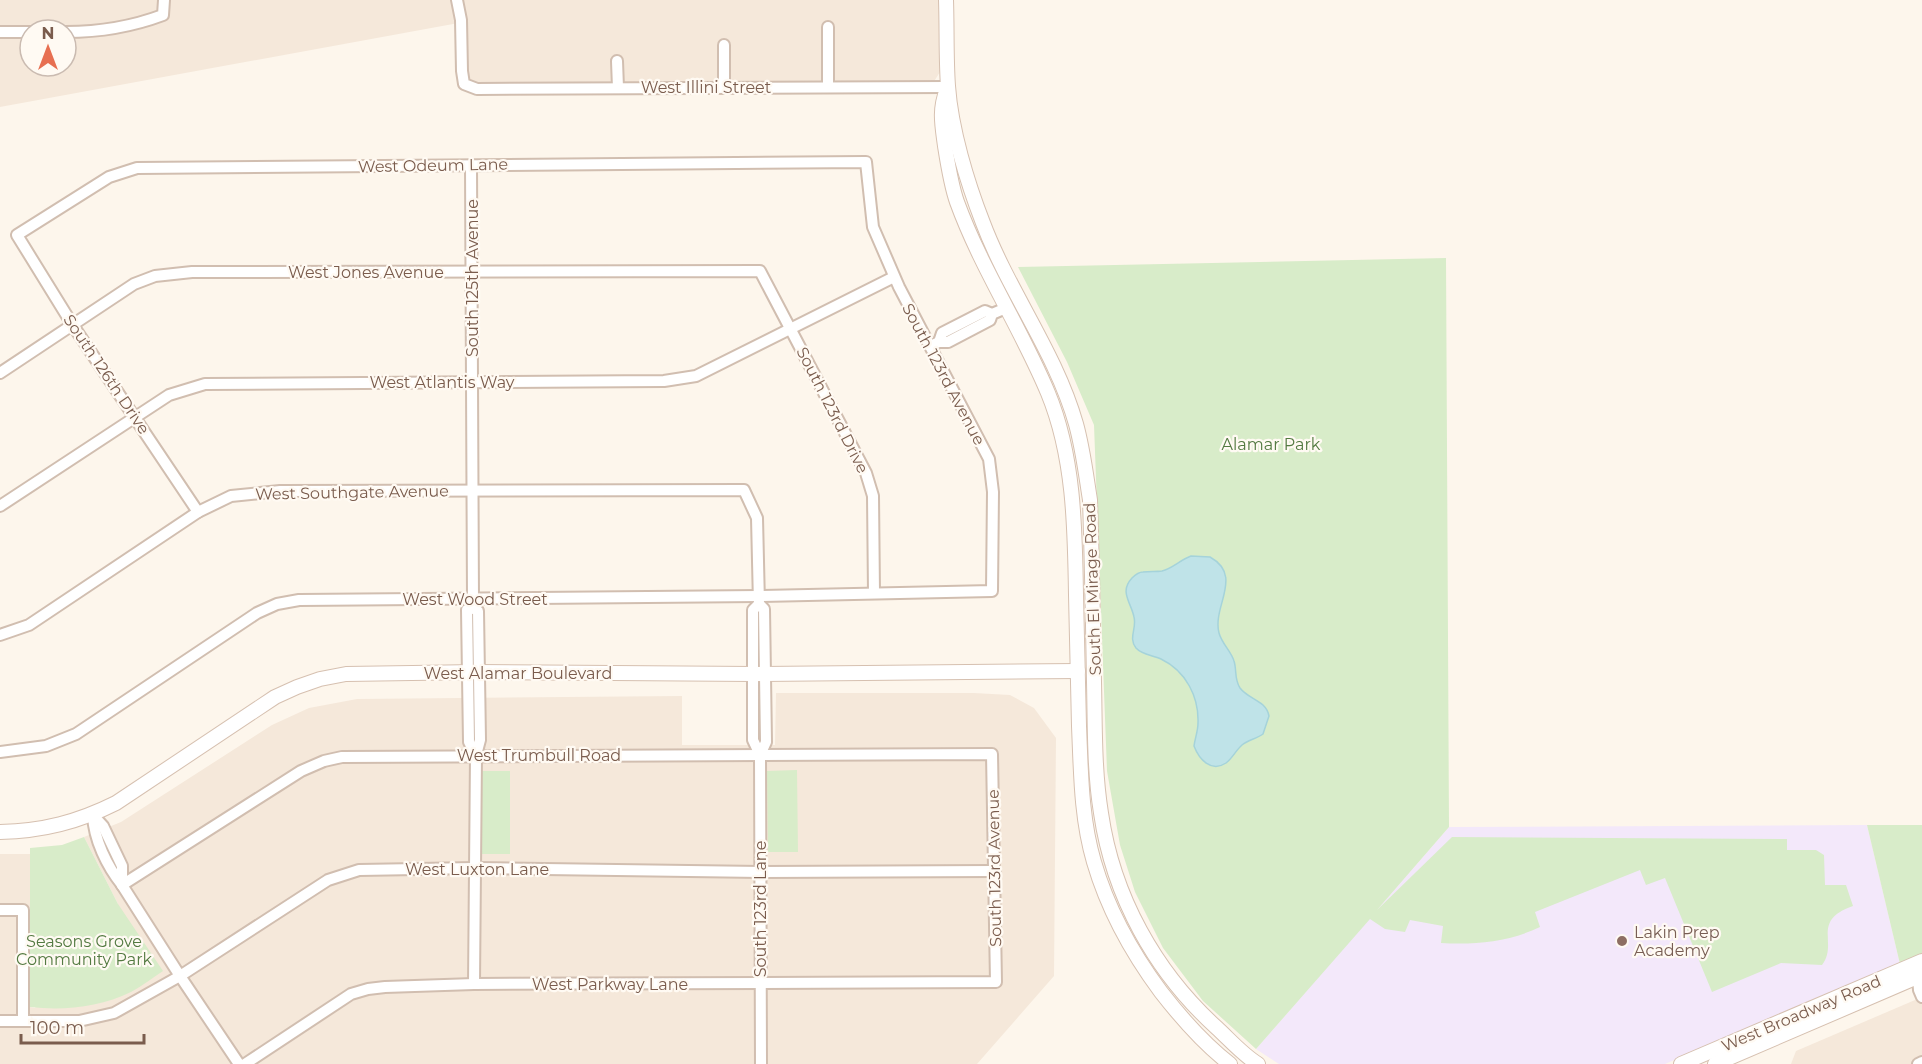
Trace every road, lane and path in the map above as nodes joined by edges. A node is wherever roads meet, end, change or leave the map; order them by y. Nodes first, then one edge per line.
1 (164, 0) edge
2 (457, 0) edge
3 (946, 0) edge
4 (828, 27) dead end
5 (0, 32) edge
6 (18, 32) edge
7 (78, 32) edge
8 (724, 45) dead end
9 (617, 61) dead end
10 (724, 87) junction
11 (828, 87) junction
12 (948, 87) junction
13 (618, 88) junction
14 (866, 162) joint
15 (471, 165) junction
16 (17, 235) joint
17 (760, 271) joint
18 (472, 272) junction
19 (894, 277) junction
20 (1006, 308) junction
21 (72, 324) junction
22 (791, 328) junction
23 (934, 344) junction
24 (0, 373) edge
25 (472, 381) junction
26 (135, 415) junction
27 (472, 490) junction
28 (744, 490) joint
29 (0, 506) edge
30 (198, 512) junction
31 (992, 591) joint
32 (874, 593) junction
33 (759, 600) junction
34 (472, 604) junction
35 (0, 635) edge
36 (1078, 671) junction
37 (473, 673) junction
38 (760, 674) junction
39 (0, 752) edge
40 (760, 754) junction
41 (992, 754) joint
42 (476, 755) junction
43 (93, 815) junction
44 (0, 832) edge
45 (476, 868) junction
46 (995, 870) junction
47 (761, 872) junction
48 (122, 885) junction
49 (0, 910) edge
50 (1919, 972) edge
51 (180, 976) junction
52 (996, 982) joint
53 (474, 984) junction
54 (760, 984) junction
55 (1922, 997) edge
56 (0, 1022) edge
57 (23, 1022) junction
58 (1731, 1055) edge
59 (1922, 1062) edge
60 (239, 1064) edge
61 (245, 1064) edge
62 (761, 1064) edge
63 (1230, 1064) edge
64 (1258, 1064) edge
65 (1681, 1064) edge
66 (1714, 1064) edge
67 (1918, 1064) edge

1 - 7 street
2 - 13 street, West Illini Street
3 - 12 main road, South El Mirage Road
4 - 11 street
5 - 6 street
8 - 10 street
9 - 13 street
10 - 11 street, West Illini Street
10 - 13 street, West Illini Street
11 - 12 street, West Illini Street
12 - 20 main road, South El Mirage Road
12 - 64 main road, South El Mirage Road
14 - 15 street, West Odeum Lane
14 - 19 street, South 123rd Avenue
15 - 16 street, West Odeum Lane
15 - 18 street, South 125th Avenue
16 - 21 street, South 126th Drive
17 - 18 street, West Jones Avenue
17 - 22 street, South 123rd Drive
18 - 21 street, West Jones Avenue
18 - 25 street, South 125th Avenue
19 - 22 street, West Atlantis Way
19 - 23 street, South 123rd Avenue
20 - 23 street
20 - 36 main road, South El Mirage Road
21 - 24 street, West Jones Avenue
21 - 26 street, South 126th Drive
22 - 25 street, West Atlantis Way
22 - 32 street, South 123rd Drive
23 - 31 street, South 123rd Avenue
25 - 26 street, West Atlantis Way
25 - 27 street, South 125th Avenue
26 - 29 street, West Atlantis Way
26 - 30 street, South 126th Drive
27 - 28 street, West Southgate Avenue
27 - 30 street, West Southgate Avenue
27 - 34 street, South 125th Avenue
28 - 33 street, South 123rd Lane
30 - 35 street, West Southgate Avenue
31 - 32 street, West Wood Street
32 - 33 street, West Wood Street
33 - 34 street, West Wood Street
33 - 38 street, South 123rd Lane
34 - 37 street, South 125th Avenue
34 - 39 street, West Wood Street
36 - 38 main road, West Alamar Boulevard
36 - 63 main road, South El Mirage Road
37 - 38 main road, West Alamar Boulevard
37 - 42 street, South 125th Avenue
37 - 43 main road, West Alamar Boulevard
38 - 40 street, South 123rd Lane
40 - 41 street, West Trumbull Road
40 - 42 street, West Trumbull Road
40 - 47 street, South 123rd Lane
41 - 46 street, South 123rd Avenue
42 - 45 street, South 125th Avenue
42 - 48 street, West Trumbull Road
43 - 44 main road, West Alamar Boulevard
43 - 48 street
45 - 47 street, West Luxton Lane
45 - 51 street, West Luxton Lane
45 - 53 street, South 125th Avenue
46 - 47 street, West Luxton Lane
46 - 52 street, South 123rd Avenue
47 - 54 street, South 123rd Lane
48 - 51 street
49 - 57 street
50 - 55 street
50 - 58 main road, West Broadway Road
51 - 57 street, West Luxton Lane
51 - 60 street
52 - 54 street, West Parkway Lane
53 - 54 street, West Parkway Lane
53 - 61 street, West Parkway Lane
54 - 62 street, South 123rd Lane
56 - 57 street, West Luxton Lane
58 - 65 main road, West Broadway Road
58 - 66 main road, West Broadway Road
59 - 67 street

